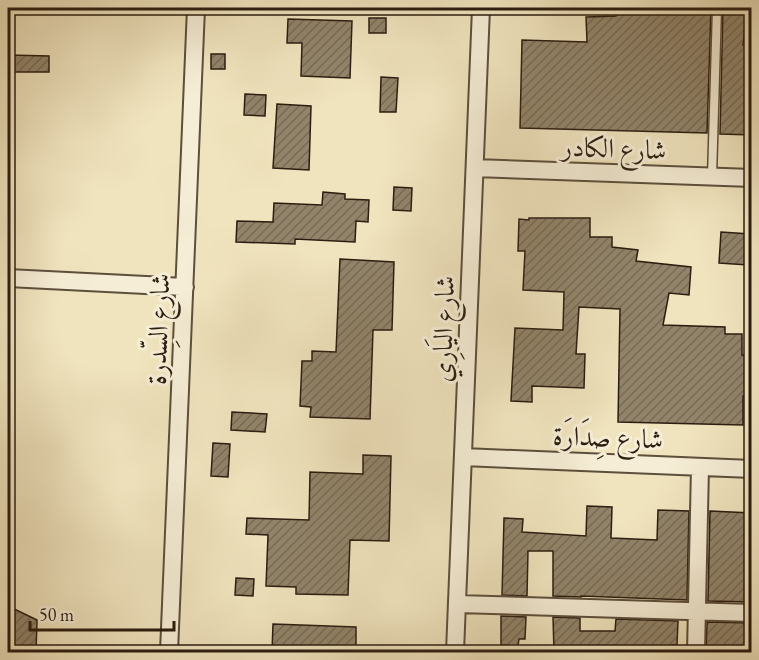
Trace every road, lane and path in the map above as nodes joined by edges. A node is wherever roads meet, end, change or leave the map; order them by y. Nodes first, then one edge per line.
1 (196, 8) edge
2 (481, 8) edge
3 (717, 8) edge
4 (475, 168) junction
5 (712, 177) junction
6 (752, 178) edge
7 (8, 278) edge
8 (185, 287) junction
9 (463, 457) junction
10 (700, 466) junction
11 (752, 469) edge
12 (457, 604) junction
13 (697, 611) junction
14 (752, 613) edge
15 (169, 652) edge
16 (455, 652) edge
17 (696, 652) edge

1 - 8 street, شارع السِّدرة
2 - 4 street, شارع اليَارِي
3 - 5 lane
4 - 5 street, شارع الكادر
4 - 9 street, شارع اليَارِي
5 - 6 street, شارع الكادر
7 - 8 street
8 - 15 street, شارع السِّدرة
9 - 10 street, شارع صِدَارَة
9 - 12 street, شارع اليَارِي
10 - 11 street, شارع صِدَارَة
10 - 13 street
12 - 13 street
12 - 16 street, شارع اليَارِي
13 - 14 street
13 - 17 street

